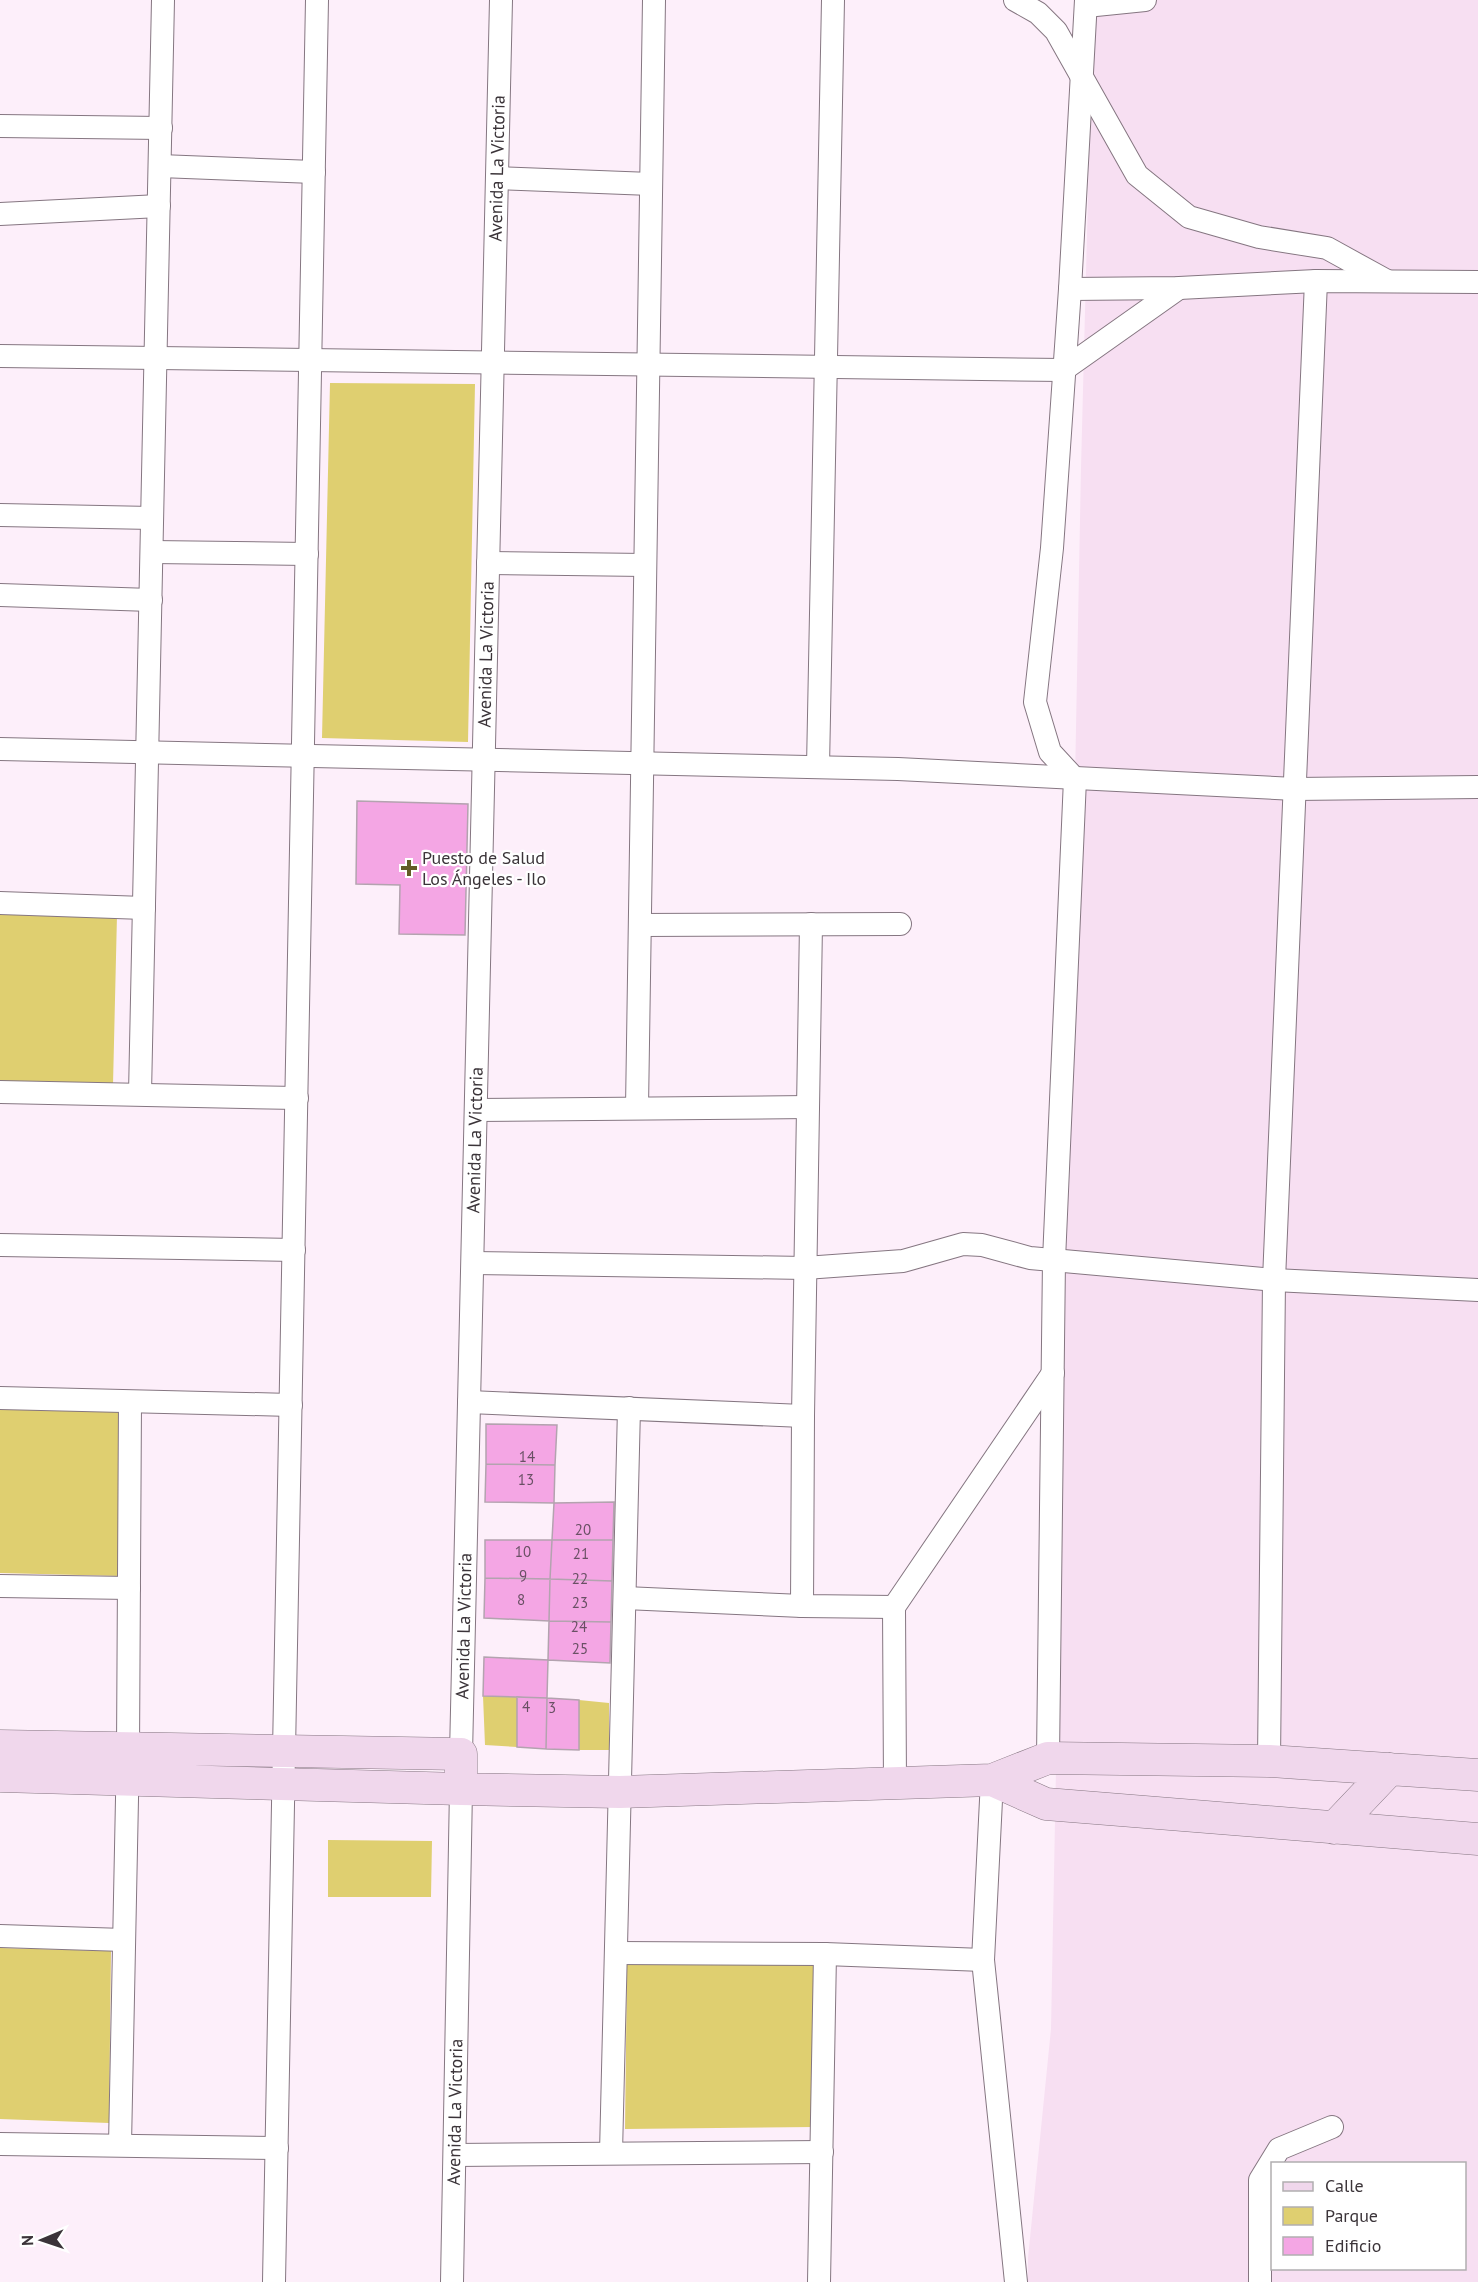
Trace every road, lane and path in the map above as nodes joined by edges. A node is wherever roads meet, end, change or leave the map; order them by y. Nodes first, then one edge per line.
1 (163, 0) edge
2 (317, 0) edge
3 (501, 0) edge
4 (654, 0) edge
5 (833, 0) edge
6 (1015, 0) edge
7 (1145, 0) edge
8 (1086, 3) edge
9 (1081, 76) junction
10 (0, 126) edge
11 (160, 128) junction
12 (160, 166) junction
13 (314, 172) junction
14 (497, 178) junction
15 (651, 183) junction
16 (159, 206) junction
17 (0, 214) edge
18 (1316, 281) junction
19 (1387, 281) junction
20 (1478, 282) edge
21 (1179, 288) junction
22 (1070, 289) junction
23 (0, 356) edge
24 (156, 358) junction
25 (310, 361) junction
26 (493, 363) junction
27 (648, 365) junction
28 (825, 368) junction
29 (1063, 370) junction
30 (0, 515) edge
31 (152, 518) junction
32 (152, 552) junction
33 (307, 554) junction
34 (488, 563) junction
35 (645, 565) junction
36 (0, 595) edge
37 (151, 600) junction
38 (0, 749) edge
39 (147, 752) junction
40 (303, 756) junction
41 (484, 760) junction
42 (643, 763) junction
43 (818, 767) junction
44 (1075, 779) junction
45 (1478, 788) edge
46 (1295, 789) junction
47 (0, 903) edge
48 (144, 908) junction
49 (811, 924) junction
50 (900, 924) dead end
51 (640, 925) junction
52 (0, 1092) edge
53 (140, 1094) junction
54 (297, 1098) junction
55 (808, 1107) junction
56 (637, 1108) junction
57 (476, 1110) junction
58 (0, 1245) edge
59 (294, 1250) junction
60 (1054, 1260) junction
61 (472, 1263) junction
62 (805, 1268) junction
63 (1274, 1280) junction
64 (1478, 1290) edge
65 (1053, 1373) junction
66 (0, 1398) edge
67 (130, 1401) junction
68 (470, 1402) junction
69 (291, 1405) junction
70 (629, 1408) junction
71 (803, 1416) junction
72 (0, 1586) edge
73 (129, 1588) junction
74 (625, 1598) junction
75 (802, 1606) junction
76 (894, 1607) junction
77 (0, 1746) edge
78 (128, 1749) junction
79 (284, 1752) junction
80 (461, 1754) junction
81 (1048, 1758) junction
82 (1269, 1761) junction
83 (1390, 1769) junction
84 (1478, 1775) edge
85 (0, 1776) edge
86 (128, 1780) junction
87 (992, 1780) junction
88 (895, 1783) junction
89 (284, 1785) junction
90 (461, 1790) junction
91 (620, 1792) junction
92 (1334, 1828) junction
93 (1478, 1839) edge
94 (0, 1936) edge
95 (124, 1940) junction
96 (616, 1953) junction
97 (825, 1954) junction
98 (983, 1960) junction
99 (1332, 2127) dead end
100 (0, 2144) edge
101 (120, 2145) junction
102 (277, 2148) junction
103 (822, 2151) junction
104 (611, 2153) junction
105 (455, 2155) junction
106 (1271, 2162) edge
107 (1271, 2162) edge
108 (274, 2282) edge
109 (452, 2282) edge
110 (819, 2282) edge
111 (1016, 2282) edge
112 (1260, 2282) edge

1 - 11 street
2 - 13 street
3 - 14 street, Avenida La Victoria
4 - 15 street
5 - 28 street
6 - 9 street
7 - 8 street
8 - 9 street
9 - 19 street
9 - 22 street
10 - 11 street
11 - 12 street
12 - 13 street
12 - 16 street
13 - 25 street
14 - 15 street
14 - 26 street, Avenida La Victoria
15 - 27 street
16 - 17 street
16 - 24 street
18 - 19 street
18 - 21 street
18 - 46 street
19 - 20 street
21 - 22 street
21 - 29 street
22 - 29 street
23 - 24 street
24 - 25 street
24 - 31 street
25 - 26 street
25 - 33 street
26 - 27 street
26 - 34 street, Avenida La Victoria
27 - 28 street
27 - 35 street
28 - 29 street
28 - 43 street
29 - 44 street
30 - 31 street
31 - 32 street
32 - 33 street
32 - 37 street
33 - 40 street
34 - 35 street
34 - 41 street, Avenida La Victoria
35 - 42 street
36 - 37 street
37 - 39 street
38 - 39 street
39 - 40 street
39 - 48 street
40 - 41 street
40 - 54 street
41 - 42 street
41 - 57 street, Avenida La Victoria
42 - 43 street
42 - 51 street
43 - 44 street
44 - 46 street
44 - 60 street
45 - 46 street
46 - 63 street
47 - 48 street
48 - 53 street
49 - 50 street
49 - 51 street
49 - 55 street
51 - 56 street
52 - 53 street
53 - 54 street
54 - 59 street
55 - 56 street
55 - 62 street
56 - 57 street
57 - 61 street, Avenida La Victoria
58 - 59 street
59 - 69 street
60 - 62 street
60 - 63 street
60 - 65 street
61 - 62 street
61 - 68 street, Avenida La Victoria
62 - 71 street
63 - 64 street
63 - 82 street
65 - 76 street
65 - 81 street
66 - 67 street
67 - 69 street
67 - 73 street
68 - 70 street
68 - 80 street, Avenida La Victoria
69 - 79 street
70 - 71 street
70 - 74 street
71 - 75 street
72 - 73 street
73 - 78 street
74 - 75 street
74 - 91 street
75 - 76 street
76 - 88 street
77 - 78 street
78 - 79 street
78 - 86 street
79 - 80 street
79 - 89 street
80 - 90 street, Avenida La Victoria
81 - 82 street
81 - 87 street
82 - 83 street
83 - 84 street
83 - 92 street
85 - 86 street
86 - 89 street
86 - 95 street
87 - 88 street
87 - 92 street
87 - 98 street
88 - 91 street
89 - 90 street
89 - 102 street
90 - 91 street
90 - 105 street, Avenida La Victoria
91 - 96 street
92 - 93 street
94 - 95 street
95 - 101 street
96 - 97 street
96 - 104 street
97 - 98 street
97 - 103 street
98 - 111 street
99 - 107 street
100 - 101 street
101 - 102 street
102 - 108 street
103 - 104 street
103 - 110 street
104 - 105 street
105 - 109 street, Avenida La Victoria
106 - 112 street

